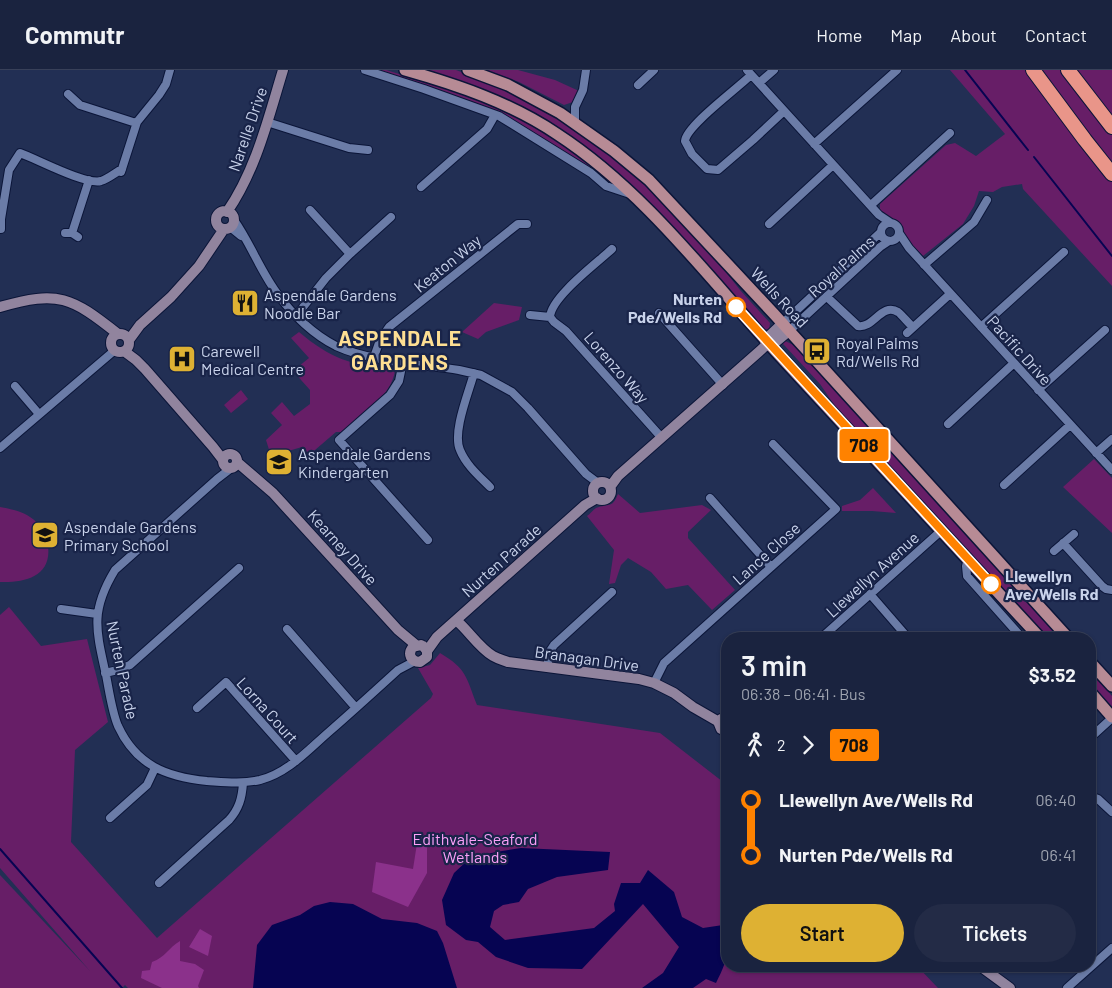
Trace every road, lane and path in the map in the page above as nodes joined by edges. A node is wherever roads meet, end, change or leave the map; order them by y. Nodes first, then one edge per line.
1 (170, 70) edge
2 (283, 70) edge
3 (365, 70) edge
4 (406, 70) edge
5 (468, 70) edge
6 (586, 70) edge
7 (654, 70) edge
8 (774, 70) edge
9 (897, 70) edge
10 (1033, 70) edge
11 (1068, 70) edge
12 (749, 72) edge
13 (759, 83) junction
14 (638, 84) dead end
15 (68, 94) dead end
16 (575, 107) junction
17 (784, 111) junction
18 (560, 113) junction
19 (495, 115) junction
20 (267, 122) junction
21 (575, 122) junction
22 (136, 123) junction
23 (1112, 127) edge
24 (950, 133) dead end
25 (814, 144) junction
26 (368, 150) dead end
27 (833, 165) junction
28 (1112, 174) edge
29 (89, 180) junction
30 (421, 187) dead end
31 (636, 197) junction
32 (987, 200) dead end
33 (871, 205) junction
34 (310, 210) dead end
35 (879, 215) junction
36 (391, 217) dead end
37 (227, 222) junction
38 (891, 223) junction
39 (527, 224) dead end
40 (769, 224) dead end
41 (3, 229) edge
42 (881, 230) junction
43 (899, 233) junction
44 (72, 235) dead end
45 (892, 241) junction
46 (909, 248) junction
47 (612, 249) dead end
48 (1064, 252) dead end
49 (350, 254) junction
50 (846, 264) junction
51 (924, 265) junction
52 (853, 273) junction
53 (950, 294) junction
54 (827, 297) junction
55 (0, 307) edge
56 (659, 313) dead end
57 (530, 315) dead end
58 (296, 316) junction
59 (550, 317) junction
60 (786, 327) junction
61 (981, 327) junction
62 (1105, 330) dead end
63 (120, 342) junction
64 (767, 344) junction
65 (374, 357) junction
66 (403, 362) junction
67 (1014, 363) junction
68 (474, 373) junction
69 (723, 385) junction
70 (15, 386) dead end
71 (1038, 390) junction
72 (39, 414) junction
73 (948, 424) dead end
74 (1070, 424) junction
75 (661, 437) junction
76 (1112, 439) edge
77 (773, 444) dead end
78 (0, 448) edge
79 (1096, 453) junction
80 (229, 463) junction
81 (1112, 470) edge
82 (1004, 485) dead end
83 (490, 487) dead end
84 (600, 488) junction
85 (710, 498) dead end
86 (942, 530) junction
87 (1074, 534) dead end
88 (428, 540) dead end
89 (1063, 543) junction
90 (1054, 551) dead end
91 (968, 559) junction
92 (771, 566) junction
93 (239, 568) dead end
94 (1112, 590) edge
95 (612, 592) dead end
96 (870, 594) junction
97 (60, 609) dead end
98 (96, 614) junction
99 (458, 618) junction
100 (287, 629) dead end
101 (828, 632) edge
102 (903, 632) edge
103 (1018, 632) edge
104 (1035, 632) edge
105 (1063, 632) edge
106 (417, 651) junction
107 (547, 667) junction
108 (1096, 669) edge
109 (105, 673) junction
110 (654, 683) junction
111 (1112, 686) edge
112 (1096, 704) edge
113 (197, 708) dead end
114 (356, 708) junction
115 (721, 717) edge
116 (1112, 718) edge
117 (1096, 733) edge
118 (296, 761) junction
119 (154, 768) junction
120 (243, 783) junction
121 (1096, 798) edge
122 (1112, 812) edge
123 (110, 818) dead end
124 (159, 883) dead end
125 (1112, 948) edge
126 (1096, 962) edge
127 (988, 972) edge
128 (1085, 972) edge
129 (1010, 988) edge
130 (1067, 988) edge

1 - 22 street
2 - 20 street, Narelle Drive
3 - 19 street
4 - 31 main road
5 - 18 main road, Wells Road
6 - 16 street
7 - 14 street
8 - 13 street
9 - 25 street
10 - 28 highway
11 - 23 highway
12 - 13 street
12 - 17 street
13 - 17 street
15 - 22 street
16 - 18 street
16 - 21 street
17 - 25 street
18 - 21 main road, Wells Road
19 - 30 street
19 - 31 street
20 - 26 street
20 - 37 street, Narelle Drive
21 - 60 main road, Wells Road
22 - 29 street
24 - 33 street
25 - 27 street
27 - 33 street
27 - 40 street
29 - 41 street
29 - 44 street
31 - 64 main road
32 - 51 street
33 - 35 street
34 - 49 street
35 - 38 street
35 - 42 street
36 - 49 street
37 - 58 street
37 - 63 street, Narelle Drive
38 - 42 street
38 - 43 street
39 - 65 street, Keaton Way
42 - 45 street
42 - 50 street, Royal Palms
43 - 45 street
43 - 46 street, Pacific Drive
45 - 46 street, Pacific Drive
45 - 52 street, Royal Palms
46 - 51 street, Pacific Drive
47 - 59 street
48 - 61 street
49 - 58 street
50 - 52 street
50 - 60 street, Royal Palms
51 - 53 street, Pacific Drive
52 - 54 street, Royal Palms
53 - 54 street
53 - 61 street, Pacific Drive
54 - 60 street, Royal Palms
55 - 63 street, Kearney Drive
56 - 69 street
57 - 59 street
58 - 65 street
59 - 75 street, Lorenzo Way
60 - 64 street, Nurten Parade
60 - 105 main road, Wells Road
61 - 67 street, Pacific Drive
62 - 71 street
63 - 72 street
63 - 80 street, Kearney Drive
64 - 69 street, Nurten Parade
64 - 86 main road
65 - 66 street
66 - 68 street
66 - 88 street
67 - 71 street, Pacific Drive
67 - 73 street
68 - 83 street
68 - 84 street
69 - 75 street, Nurten Parade
70 - 72 street
71 - 74 street, Pacific Drive
72 - 78 street
74 - 79 street, Pacific Drive
74 - 82 street
75 - 84 street, Nurten Parade
76 - 79 street
77 - 92 street, Lance Close
79 - 81 street, Pacific Drive
80 - 98 street, Nurten Parade
80 - 106 street, Kearney Drive
84 - 99 street, Nurten Parade
85 - 92 street
86 - 91 main road
86 - 96 street, Llewellyn Avenue
87 - 89 street
89 - 90 street
89 - 94 street
91 - 103 street
91 - 104 main road
92 - 110 street, Lance Close
93 - 109 street
95 - 107 street
96 - 101 street, Llewellyn Avenue
96 - 102 street
97 - 98 street
98 - 109 street, Nurten Parade
99 - 106 street, Nurten Parade
99 - 107 street, Branagan Drive
100 - 114 street
106 - 114 street, Nurten Parade
107 - 110 street, Branagan Drive
108 - 111 main road
109 - 119 street, Nurten Parade
110 - 115 street, Branagan Drive
112 - 116 main road
113 - 118 street, Lorna Court
114 - 118 street, Nurten Parade
116 - 117 street
118 - 120 street, Nurten Parade
119 - 120 street, Nurten Parade
119 - 123 street
120 - 124 street
121 - 122 street
125 - 126 street
127 - 129 street
128 - 130 street

